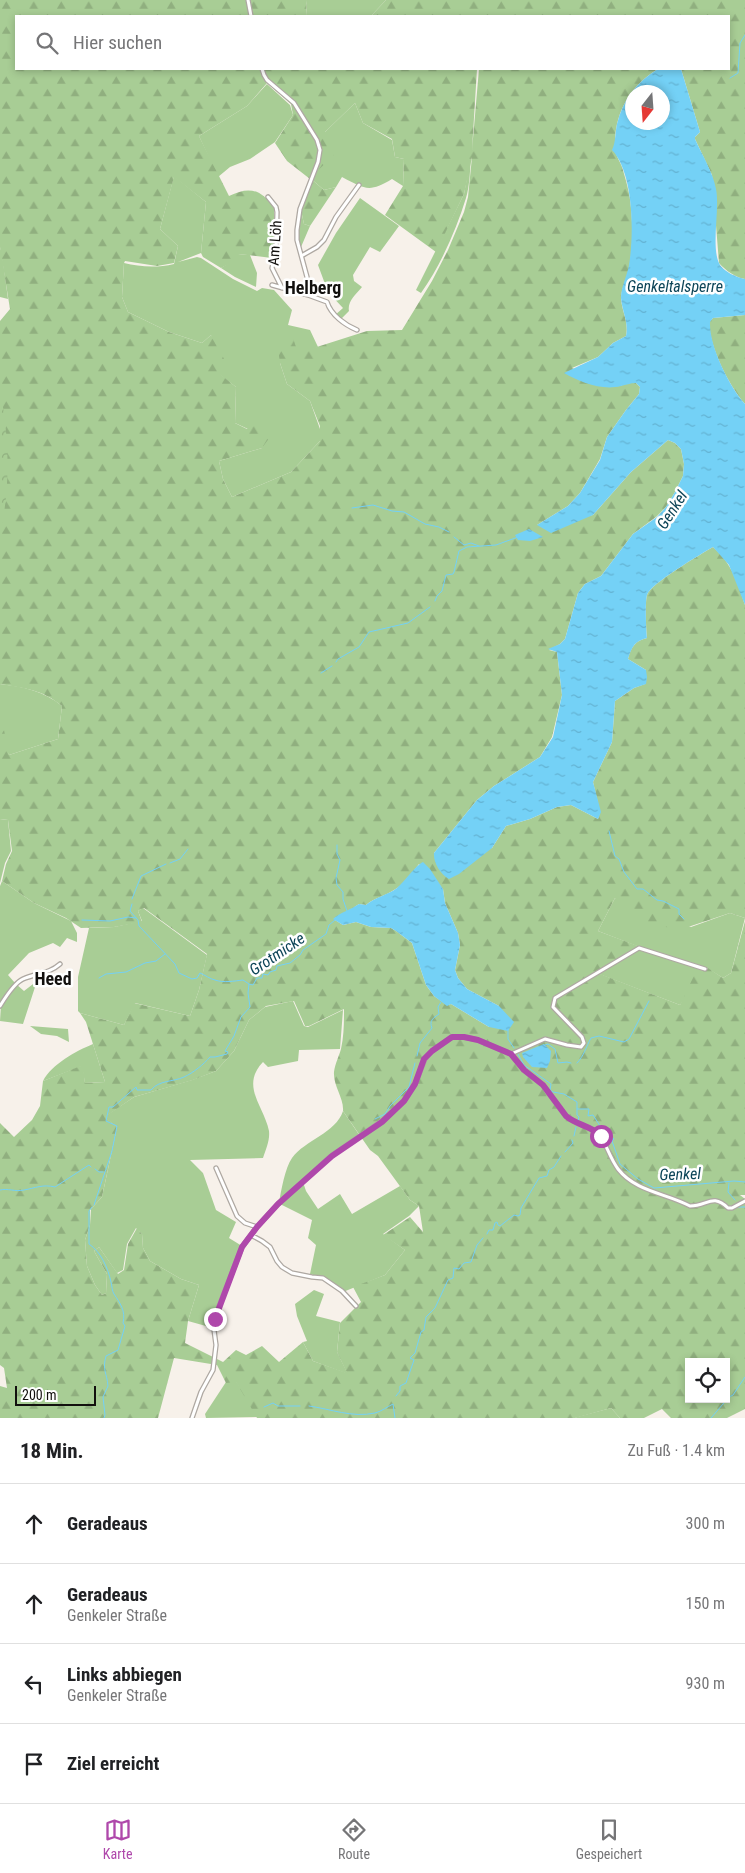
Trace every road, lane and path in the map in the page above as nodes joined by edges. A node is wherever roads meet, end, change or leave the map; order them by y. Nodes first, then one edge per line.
1 (248, 0) edge
2 (251, 15) edge
3 (262, 70) edge
4 (359, 186) dead end
5 (268, 198) dead end
6 (302, 255) junction
7 (272, 285) dead end
8 (282, 289) junction
9 (308, 295) junction
10 (357, 330) dead end
11 (60, 964) dead end
12 (705, 969) dead end
13 (0, 1006) edge
14 (511, 1054) junction
15 (216, 1168) dead end
16 (745, 1201) edge
17 (257, 1227) junction
18 (251, 1235) junction
19 (356, 1306) dead end
20 (192, 1418) edge

1 - 2 street
3 - 6 street
4 - 6 street
5 - 8 street, Am Löh
6 - 9 street
7 - 8 street
8 - 9 street
9 - 10 street
11 - 13 street
12 - 14 street
14 - 16 street
14 - 17 street
15 - 17 street
17 - 18 street
18 - 19 street
18 - 20 street

